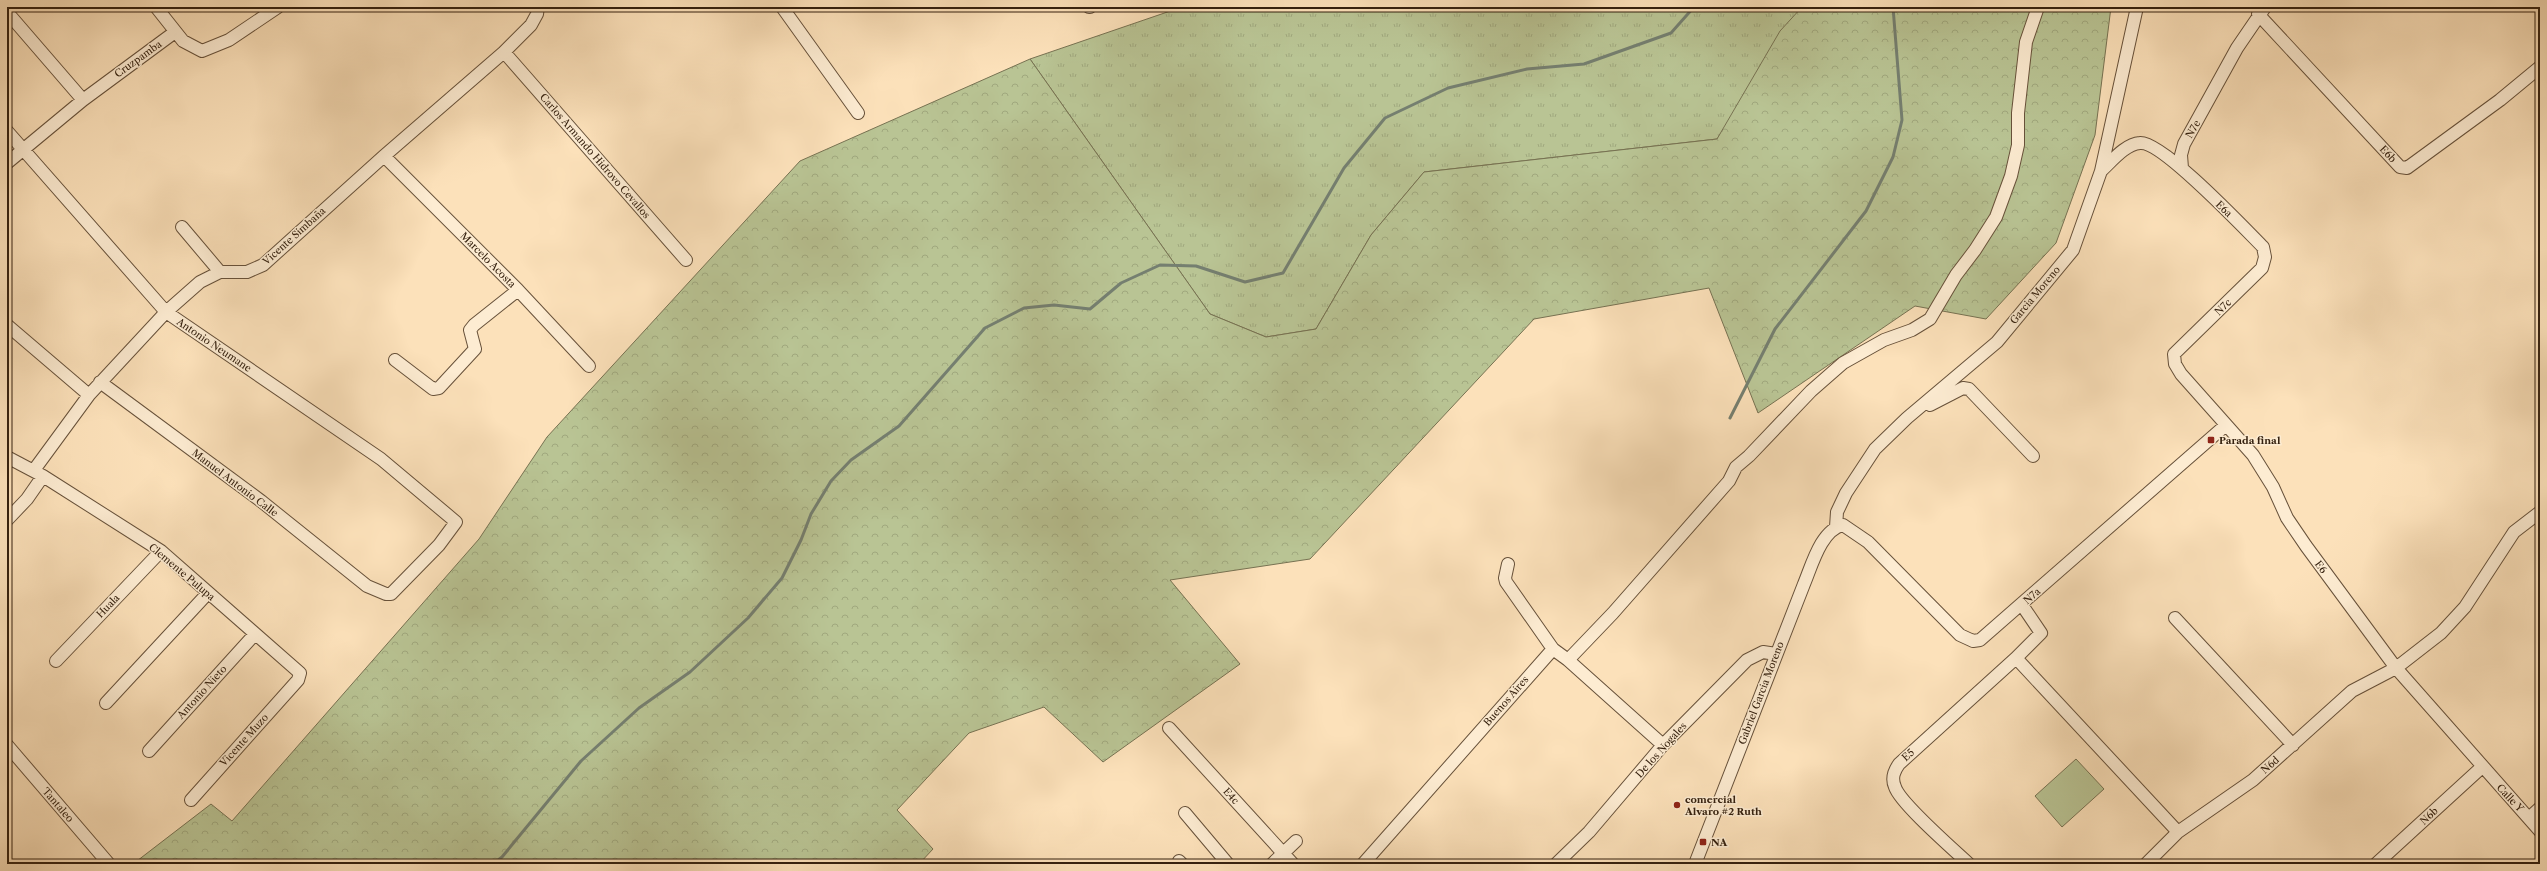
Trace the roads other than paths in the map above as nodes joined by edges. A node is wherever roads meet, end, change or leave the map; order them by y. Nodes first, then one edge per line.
1 (156, 7) edge
2 (278, 7) edge
3 (538, 7) edge
4 (782, 7) edge
5 (2038, 7) edge
6 (2137, 7) edge
7 (2261, 10) edge
8 (7, 12) edge
9 (175, 32) junction
10 (504, 52) junction
11 (2540, 67) edge
12 (83, 100) junction
13 (858, 113) dead end
14 (7, 132) edge
15 (22, 150) junction
16 (384, 156) junction
17 (7, 163) edge
18 (2182, 168) junction
19 (2101, 171) junction
20 (182, 227) dead end
21 (2265, 251) joint
22 (686, 260) dead end
23 (220, 272) junction
24 (518, 290) junction
25 (166, 312) junction
26 (7, 325) edge
27 (2173, 359) joint
28 (395, 360) dead end
29 (589, 366) dead end
30 (100, 382) junction
31 (89, 395) junction
32 (1920, 409) junction
33 (2226, 425) junction
34 (2033, 456) dead end
35 (7, 457) edge
36 (38, 473) junction
37 (2540, 512) edge
38 (7, 520) edge
39 (1836, 526) junction
40 (161, 552) junction
41 (1508, 564) dead end
42 (367, 586) joint
43 (208, 593) junction
44 (2022, 605) junction
45 (2176, 618) dead end
46 (255, 634) junction
47 (1552, 648) junction
48 (1776, 654) junction
49 (2016, 658) junction
50 (1568, 660) junction
51 (56, 661) dead end
52 (2396, 668) junction
53 (298, 680) joint
54 (106, 703) dead end
55 (1169, 728) dead end
56 (7, 745) edge
57 (1663, 745) junction
58 (2293, 745) junction
59 (149, 751) dead end
60 (2482, 767) junction
61 (191, 800) dead end
62 (2540, 808) edge
63 (1185, 813) dead end
64 (2529, 818) junction
65 (2540, 831) edge
66 (2178, 832) junction
67 (1296, 841) dead end
68 (1283, 853) junction
69 (110, 864) edge
70 (1228, 864) edge
71 (1272, 864) edge
72 (1293, 864) edge
73 (1362, 864) edge
74 (1556, 864) edge
75 (1695, 864) edge
76 (1969, 864) edge
77 (2146, 864) edge
78 (2376, 864) edge

1 - 9 street
2 - 9 street
3 - 10 street, Vicente Simbaña
4 - 13 street
5 - 50 street
6 - 19 street, Garcia Moreno
7 - 11 street, E6b
7 - 18 street, N7e
8 - 12 street
9 - 12 street, Cruzpamba
10 - 16 street, Vicente Simbaña
10 - 22 street, Carlos Armando Hidrovo Cevallos
12 - 15 street, Cruzpamba
14 - 15 street, Antonio Neumane
15 - 17 street, Cruzpamba
15 - 25 street, Antonio Neumane
16 - 23 street, Vicente Simbaña
16 - 24 street, Marcelo Acosta
18 - 19 street
18 - 21 street, E6a
19 - 32 street, Garcia Moreno
20 - 23 street
21 - 27 street, N7c
23 - 25 street, Vicente Simbaña
24 - 28 street
24 - 29 street, Marcelo Acosta
25 - 30 street, Vicente Simbaña
25 - 42 street, Antonio Neumane
26 - 31 street
27 - 33 street, E6
30 - 31 street, Vicente Simbaña
30 - 42 street, Manuel Antonio Calle
31 - 36 street, Vicente Simbaña
32 - 34 street
32 - 39 street, Garcia Moreno
33 - 44 street, N7a
33 - 52 street, E6
35 - 36 street, Clemente Pulupa
36 - 38 street, Vicente Simbaña
36 - 40 street, Clemente Pulupa
37 - 52 street, N6d
39 - 44 street, N7a
39 - 48 street, Gabriel Garcia Moreno
40 - 43 street, Clemente Pulupa
40 - 51 street, Huala
41 - 47 street
43 - 46 street, Clemente Pulupa
43 - 54 street
44 - 49 street, E5
45 - 58 street
46 - 53 street, Clemente Pulupa
46 - 59 street, Antonio Nieto
47 - 50 street
47 - 73 street, Buenos Aires
48 - 57 street, De los Nogales
48 - 75 street, Gabriel Garcia Moreno
49 - 66 street
49 - 76 street, E5
50 - 57 street
52 - 58 street, N6d
52 - 60 street, E6
53 - 61 street, Vicente Muzo
55 - 68 street, E4c
56 - 69 street, Tantaleo
57 - 74 street, De los Nogales
58 - 66 street, N6d
60 - 64 street, Calle Y
60 - 78 street, N6b
62 - 64 street, Calle Y
63 - 70 street
64 - 65 street
66 - 77 street, N6d
67 - 68 street
68 - 71 street
68 - 72 street, E4c

